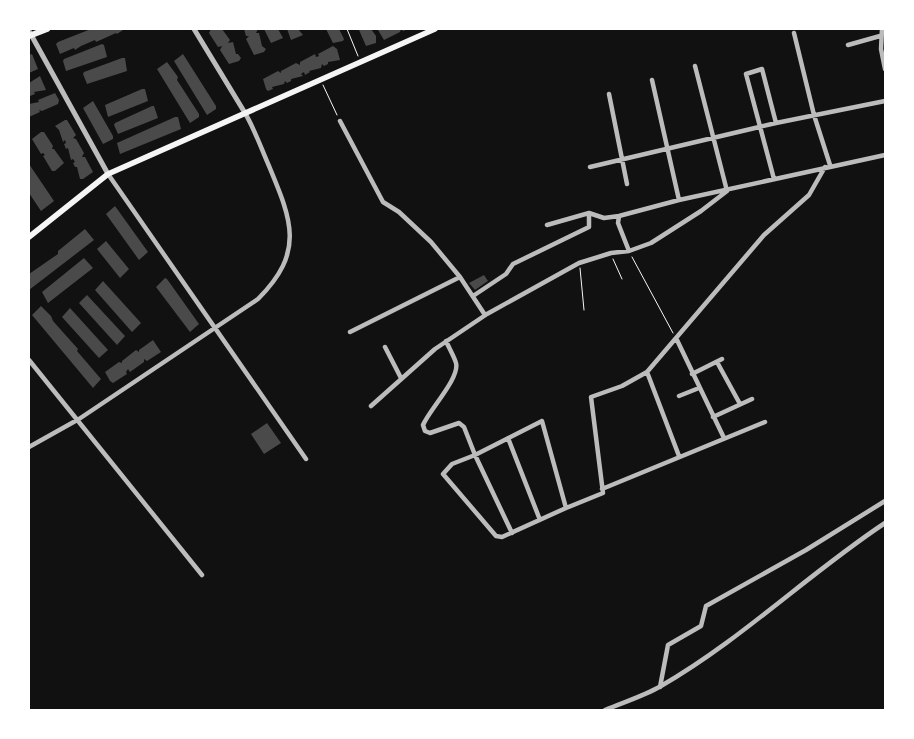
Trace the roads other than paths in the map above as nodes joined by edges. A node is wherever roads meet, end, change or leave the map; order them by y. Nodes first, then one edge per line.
1 (47, 29) edge
2 (194, 29) edge
3 (435, 29) edge
4 (881, 31) edge
5 (794, 33) dead end
6 (30, 34) edge
7 (848, 45) dead end
8 (695, 66) dead end
9 (885, 69) edge
10 (652, 80) dead end
11 (609, 94) dead end
12 (885, 101) edge
13 (245, 113) junction
14 (814, 115) junction
15 (340, 121) road end
16 (776, 123) junction
17 (760, 127) junction
18 (714, 137) junction
19 (668, 150) junction
20 (885, 154) edge
21 (623, 160) junction
22 (827, 166) junction
23 (590, 167) dead end
24 (108, 174) junction
25 (774, 179) junction
26 (627, 184) dead end
27 (727, 190) junction
28 (679, 200) junction
29 (589, 213) junction
30 (619, 216) junction
31 (547, 225) dead end
32 (29, 236) edge
33 (629, 251) junction
34 (460, 277) junction
35 (472, 296) junction
36 (486, 315) junction
37 (214, 328) junction
38 (350, 332) dead end
39 (676, 340) junction
40 (446, 341) junction
41 (385, 347) dead end
42 (722, 359) dead end
43 (29, 360) edge
44 (716, 362) junction
45 (647, 372) junction
46 (692, 374) junction
47 (401, 378) junction
48 (699, 388) junction
49 (679, 396) dead end
50 (752, 399) dead end
51 (740, 404) junction
52 (371, 406) dead end
53 (713, 417) junction
54 (77, 421) junction
55 (765, 422) dead end
56 (508, 438) junction
57 (724, 438) junction
58 (29, 447) edge
59 (475, 456) junction
60 (679, 456) junction
61 (306, 459) dead end
62 (603, 491) junction
63 (885, 501) edge
64 (566, 508) junction
65 (540, 520) junction
66 (885, 523) edge
67 (512, 533) junction
68 (202, 576) dead end
69 (660, 687) junction
70 (605, 710) edge

1 - 6 main road
2 - 13 street
3 - 13 main road
4 - 7 street
4 - 9 street
5 - 14 street
6 - 24 street
8 - 18 street
10 - 19 street
11 - 21 street
12 - 14 street
13 - 24 main road
13 - 37 street
14 - 16 street
14 - 22 street
15 - 34 street
16 - 17 street
16 - 17 street
17 - 18 street
17 - 25 street
18 - 19 street
18 - 27 street
19 - 21 street
19 - 28 street
20 - 22 street
21 - 23 street
21 - 26 street
22 - 25 street
22 - 39 street
24 - 32 main road
24 - 37 street
25 - 27 street
27 - 28 street
27 - 33 street
28 - 30 street
29 - 30 street
29 - 31 street
29 - 35 street
30 - 33 street
33 - 36 street
34 - 35 street
34 - 38 street
35 - 36 street
36 - 40 street
37 - 54 street
37 - 61 street
39 - 45 street
39 - 46 street
40 - 47 street
40 - 59 street
41 - 47 street
42 - 44 street
43 - 54 street
44 - 46 street
44 - 51 street
45 - 60 street
45 - 62 street
46 - 48 street
47 - 52 street
48 - 49 street
48 - 53 street
50 - 51 street
51 - 53 street
53 - 57 street
54 - 58 street
54 - 68 street
55 - 57 street
56 - 59 street
56 - 64 street
56 - 65 street
57 - 60 street
59 - 67 street
59 - 67 street
60 - 62 street
62 - 64 street
63 - 69 street
64 - 65 street
65 - 67 street
66 - 69 street
69 - 70 street

